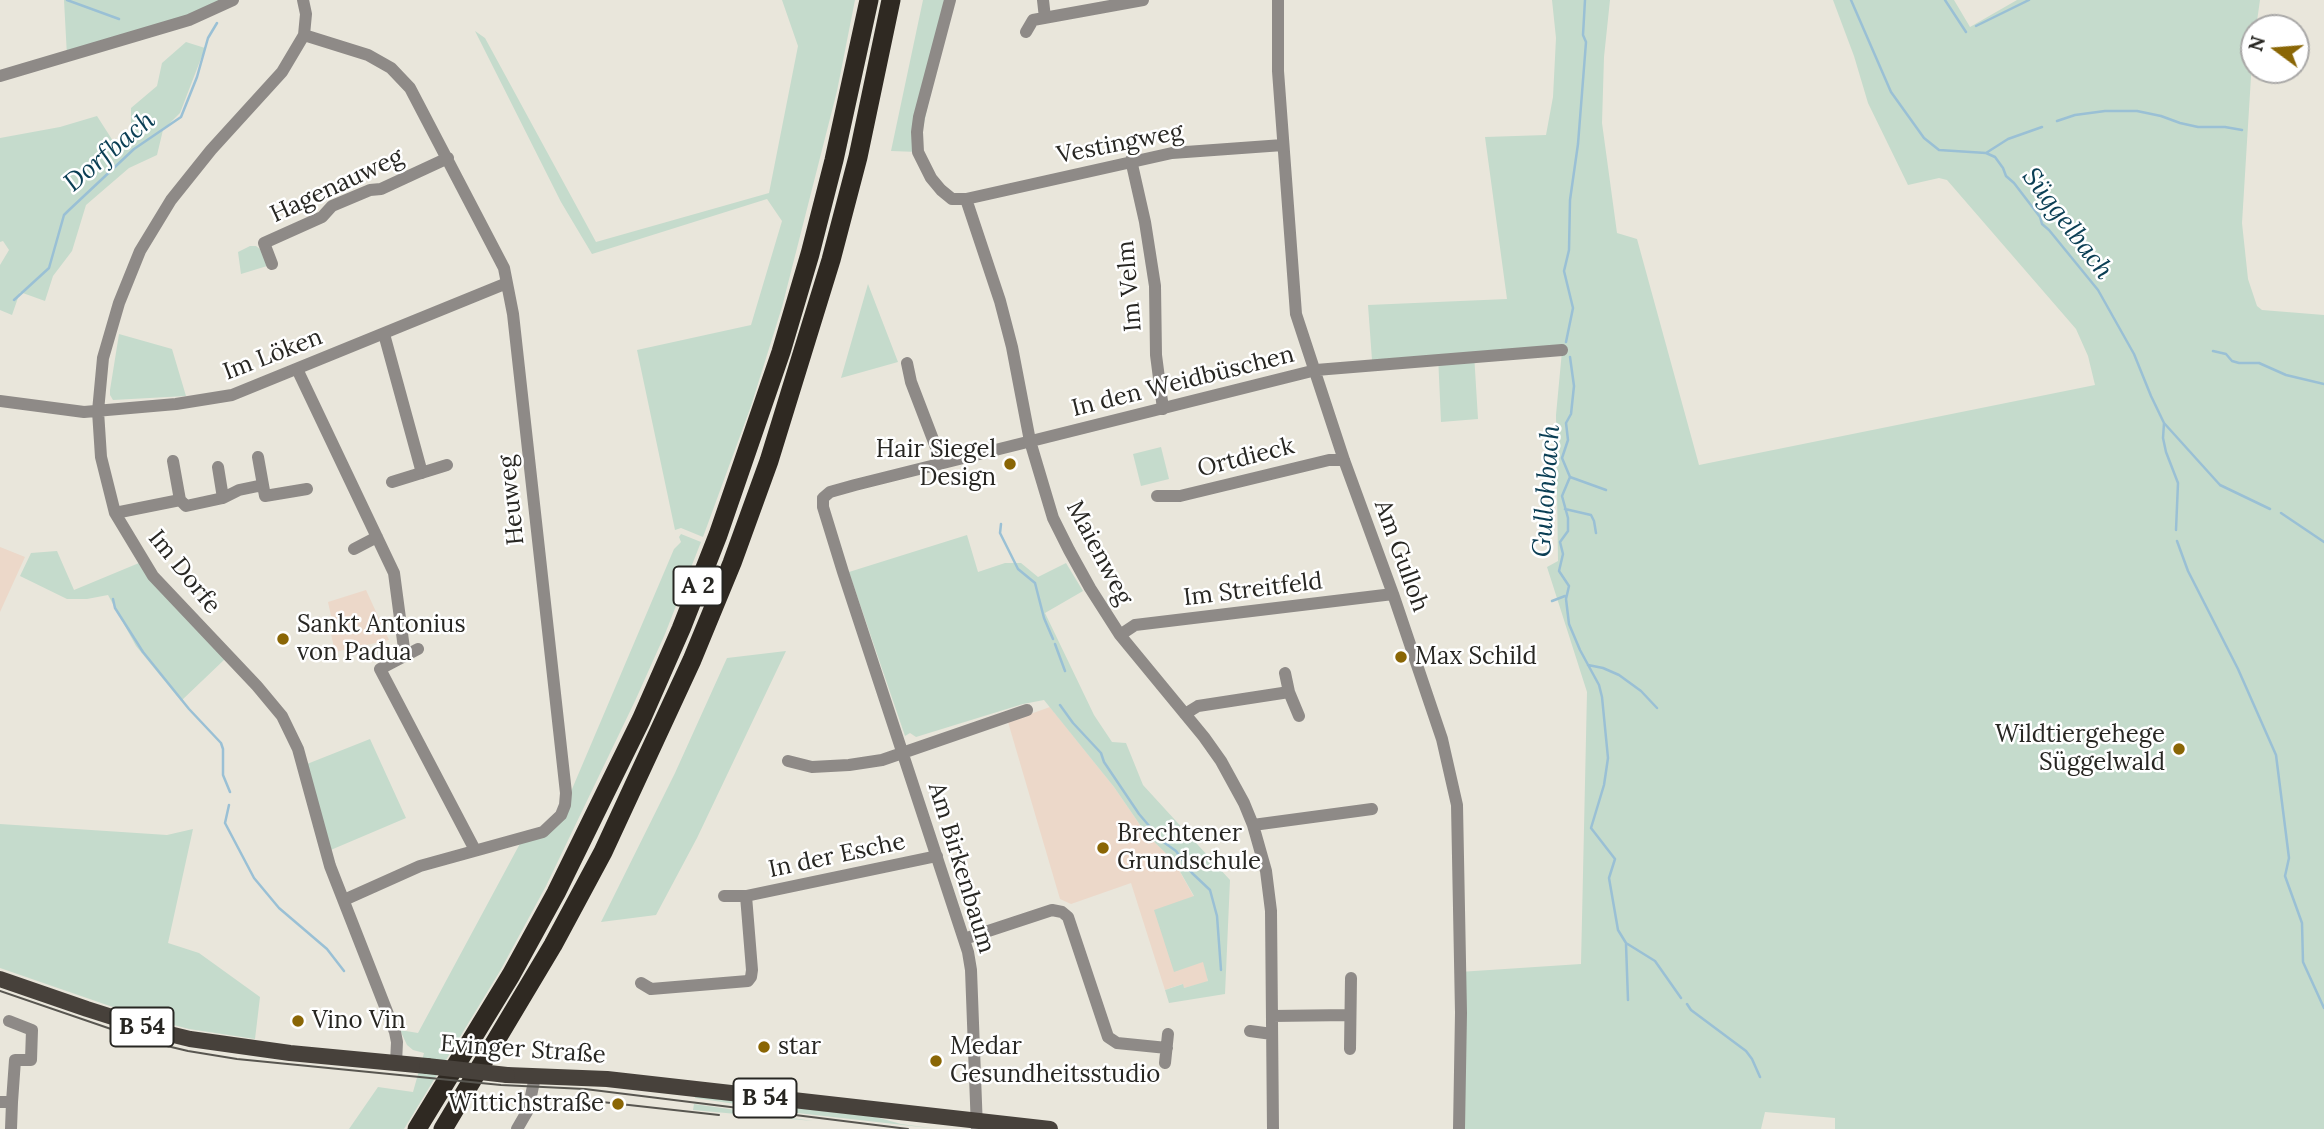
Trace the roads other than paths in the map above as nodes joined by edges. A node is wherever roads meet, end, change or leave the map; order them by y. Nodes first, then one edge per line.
1 (233, 0) edge
2 (303, 0) edge
3 (869, 0) edge
4 (891, 0) edge
5 (950, 0) edge
6 (1043, 0) edge
7 (1143, 0) edge
8 (1278, 0) edge
9 (1045, 18) junction
10 (1026, 32) dead end
11 (304, 35) junction
12 (0, 76) edge
13 (1283, 145) junction
14 (448, 158) junction
15 (1131, 160) junction
16 (966, 200) junction
17 (272, 264) dead end
18 (507, 283) junction
19 (384, 334) junction
20 (1562, 350) dead end
21 (907, 363) dead end
22 (297, 369) junction
23 (1316, 370) junction
24 (0, 401) edge
25 (1163, 409) junction
26 (98, 411) junction
27 (1030, 442) junction
28 (258, 457) dead end
29 (1344, 460) junction
30 (173, 461) dead end
31 (942, 463) junction
32 (447, 466) dead end
33 (218, 467) dead end
34 (422, 473) junction
35 (392, 482) dead end
36 (263, 485) junction
37 (307, 489) dead end
38 (1157, 496) dead end
39 (223, 498) junction
40 (823, 498) joint
41 (180, 500) junction
42 (116, 513) junction
43 (377, 537) junction
44 (354, 549) dead end
45 (1393, 594) junction
46 (1120, 635) junction
47 (418, 649) dead end
48 (405, 656) junction
49 (1285, 673) dead end
50 (1289, 692) junction
51 (1027, 710) dead end
52 (1185, 714) junction
53 (1299, 716) dead end
54 (903, 754) junction
55 (788, 761) dead end
56 (1372, 809) dead end
57 (1253, 825) junction
58 (475, 850) junction
59 (937, 856) junction
60 (724, 896) dead end
61 (746, 896) junction
62 (344, 900) junction
63 (964, 939) junction
64 (1351, 978) dead end
65 (0, 979) edge
66 (640, 983) dead end
67 (1350, 1015) junction
68 (1272, 1016) junction
69 (9, 1021) dead end
70 (1250, 1031) dead end
71 (1168, 1034) dead end
72 (1272, 1034) junction
73 (1167, 1048) junction
74 (1350, 1049) dead end
75 (396, 1062) junction
76 (1166, 1063) dead end
77 (535, 1077) junction
78 (6, 1102) edge
79 (977, 1125) edge
80 (11, 1129) edge
81 (417, 1129) edge
82 (443, 1129) edge
83 (517, 1129) edge
84 (1050, 1129) edge
85 (1273, 1129) edge
86 (1459, 1129) edge

1 - 12 street
2 - 11 street
3 - 81 highway, A 2
4 - 82 highway, A 2
5 - 16 street
6 - 9 street
7 - 9 street
8 - 13 street, Am Gulloh
9 - 10 street
11 - 14 street, Heuweg
11 - 26 street, Im Dorfe
13 - 15 street, Vestingweg
13 - 23 street, Am Gulloh
14 - 17 street, Hagenauweg
14 - 18 street, Heuweg
15 - 16 street, Vestingweg
15 - 25 street, Im Velm
16 - 27 street, Maienweg
18 - 19 street, Im Löken
18 - 58 street, Heuweg
19 - 22 street, Im Löken
19 - 34 street
20 - 23 street, In den Weidbüschen
21 - 31 street
22 - 26 street, Im Löken
22 - 43 street
23 - 25 street, In den Weidbüschen
23 - 29 street, Am Gulloh
24 - 26 street, Im Löken
25 - 27 street, In den Weidbüschen
26 - 42 street, Im Dorfe
27 - 31 street, In den Weidbüschen
27 - 46 street, Maienweg
28 - 36 street
29 - 38 street, Ortdieck
29 - 45 street, Am Gulloh
30 - 41 street
31 - 40 street, In den Weidbüschen
32 - 34 street
33 - 39 street
34 - 35 street
36 - 37 street
36 - 39 street
39 - 41 street
40 - 54 street, Am Birkenbaum
41 - 42 street
42 - 62 street, Im Dorfe
43 - 44 street
43 - 48 street
45 - 46 street, Im Streitfeld
45 - 86 street, Am Gulloh
46 - 52 street, Maienweg
47 - 48 street
48 - 58 street
49 - 50 street
50 - 52 street
50 - 53 street
51 - 54 street
52 - 57 street, Maienweg
54 - 55 street
54 - 59 street, Am Birkenbaum
56 - 57 street
57 - 68 street, Maienweg
58 - 62 street, Heuweg
59 - 61 street, In der Esche
59 - 63 street, Am Birkenbaum
60 - 61 street, In der Esche
61 - 66 street, In der Esche
62 - 75 street, Im Dorfe
63 - 73 street
63 - 79 street, Am Birkenbaum
64 - 67 street
65 - 75 main road, Evinger Straße / B 54
67 - 68 street
67 - 74 street
68 - 72 street, Maienweg
69 - 78 street
70 - 72 street
71 - 73 street
72 - 85 street, Maienweg
73 - 76 street
75 - 77 main road, Evinger Straße / B 54, bridge
77 - 79 main road, Evinger Straße / B 54
77 - 83 street
78 - 80 street
79 - 84 main road, Evinger Straße / B 54

